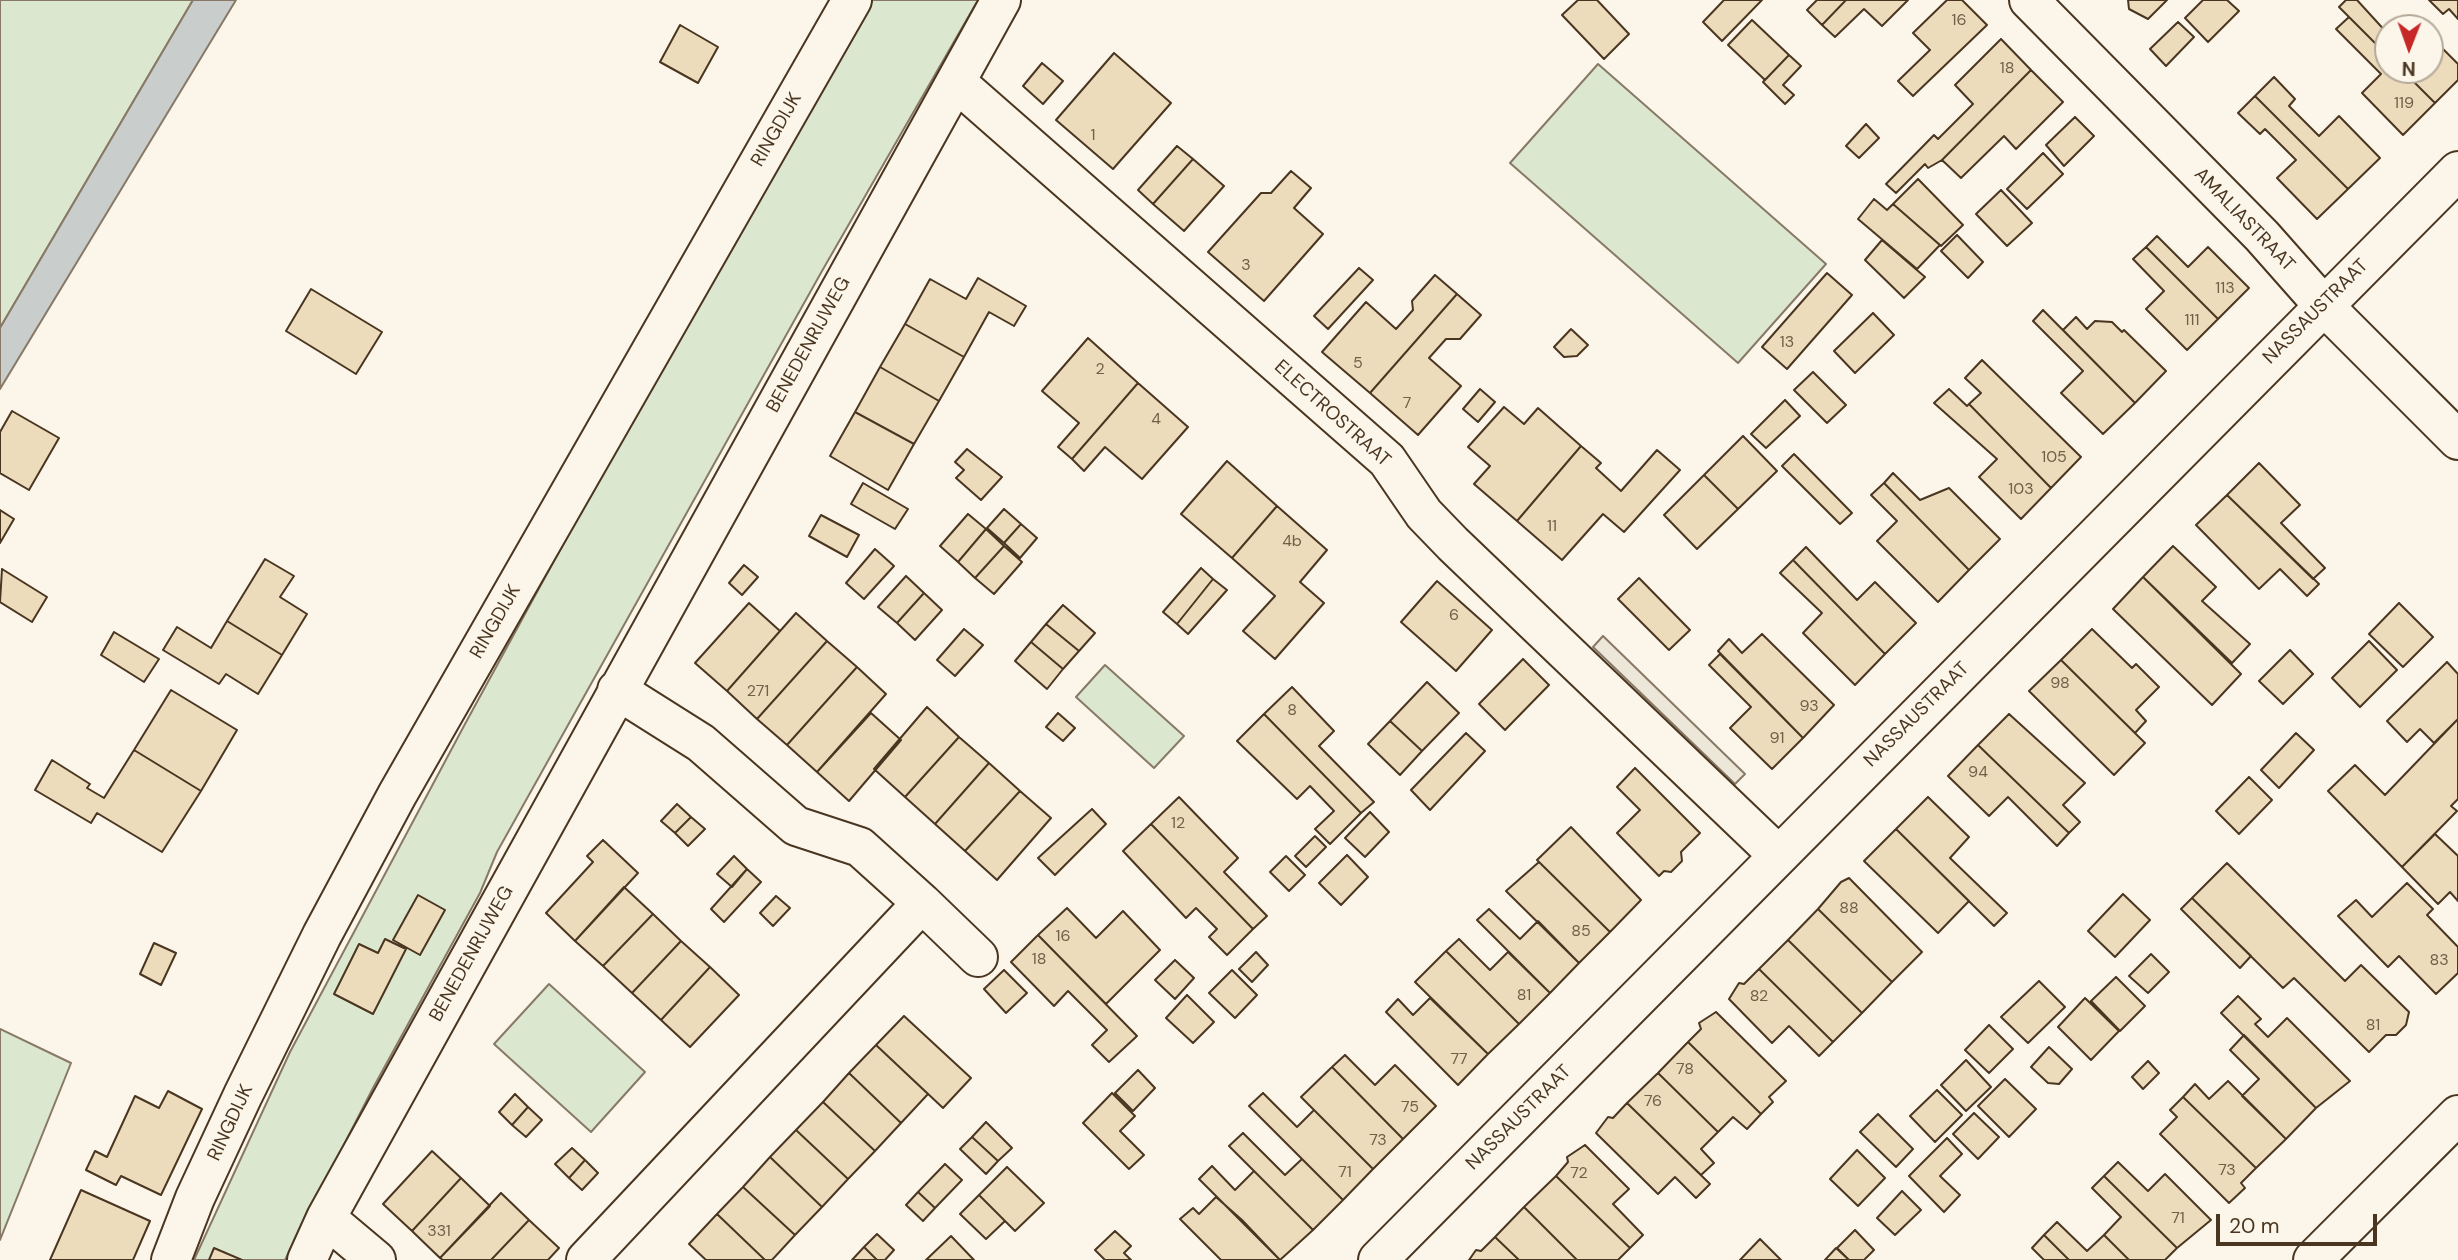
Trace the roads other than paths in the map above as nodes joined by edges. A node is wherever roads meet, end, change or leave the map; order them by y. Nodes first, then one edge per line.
1 (852, 0) edge
2 (1001, 0) edge
3 (2029, 0) edge
4 (956, 82) junction
5 (2458, 171) edge
6 (2323, 305) junction
7 (2458, 440) edge
8 (617, 690) junction
9 (1778, 855) junction
10 (922, 904) junction
11 (978, 957) dead end
12 (2458, 1115) edge
13 (326, 1218) junction
14 (171, 1260) edge
15 (307, 1260) edge
16 (376, 1260) edge
17 (586, 1260) edge
18 (1378, 1260) edge
19 (2313, 1260) edge

1 - 14 street, RINGDIJK
2 - 4 street, BENEDENRIJWEG
3 - 6 street, AMALIASTRAAT
4 - 8 street, BENEDENRIJWEG
4 - 9 street, ELECTROSTRAAT
5 - 6 street, NASSAUSTRAAT
6 - 7 street, AMALIASTRAAT
6 - 9 street, NASSAUSTRAAT
8 - 10 street
8 - 13 street, BENEDENRIJWEG
9 - 18 street, NASSAUSTRAAT
10 - 11 street
10 - 17 street
12 - 19 street
13 - 15 street, BENEDENRIJWEG
13 - 16 street

